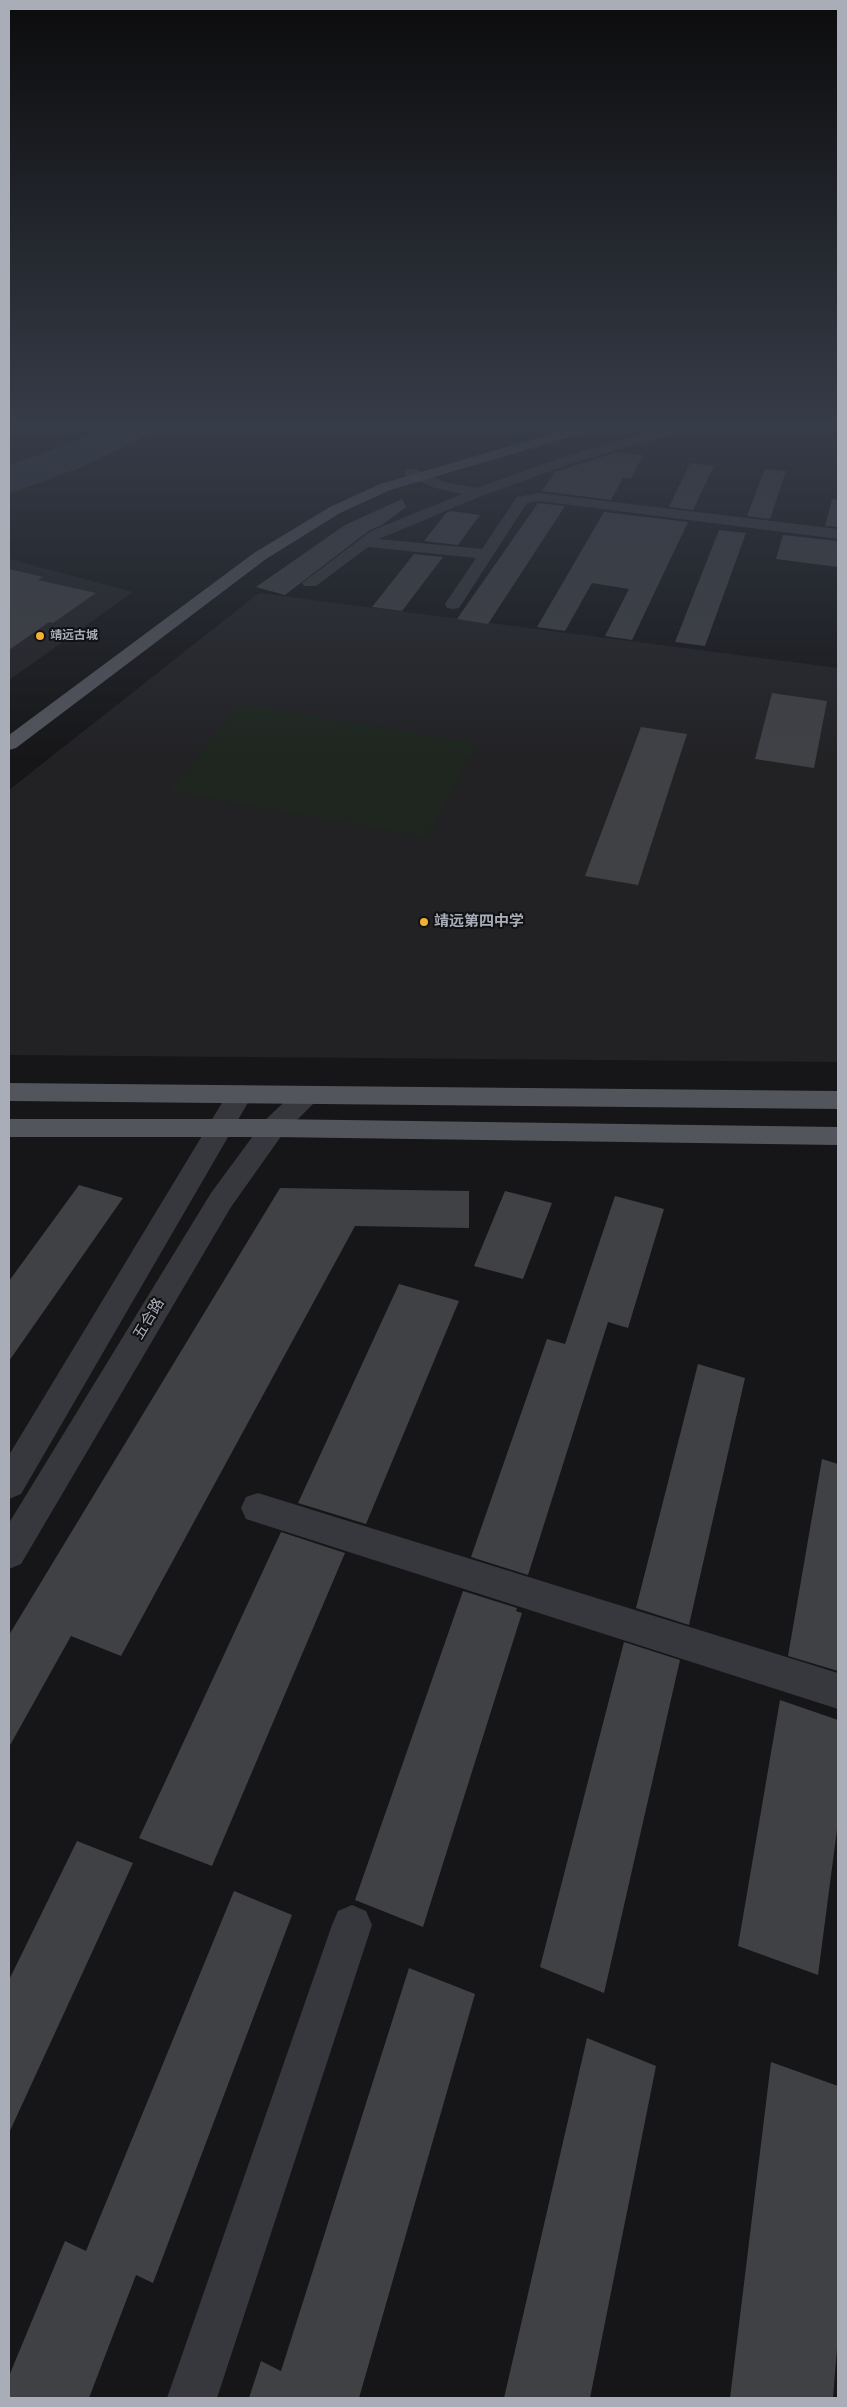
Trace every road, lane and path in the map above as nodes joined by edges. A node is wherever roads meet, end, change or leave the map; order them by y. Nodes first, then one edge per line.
1 (271, 538) edge
2 (287, 538) edge
3 (370, 538) edge
4 (496, 538) edge
5 (365, 542) junction
6 (486, 554) junction
7 (310, 583) dead end
8 (453, 604) dead end
9 (9, 726) edge
10 (9, 744) edge
11 (9, 1092) edge
12 (240, 1094) junction
13 (305, 1097) junction
14 (838, 1100) edge
15 (9, 1128) edge
16 (273, 1128) junction
17 (219, 1130) junction
18 (838, 1136) edge
19 (9, 1484) edge
20 (258, 1508) dead end
21 (9, 1553) edge
22 (838, 1691) edge
23 (352, 1925) dead end
24 (192, 2398) edge

1 - 9 main road
2 - 10 main road
3 - 5 street
4 - 6 street
5 - 6 street
5 - 7 street
6 - 8 street
11 - 12 main road
12 - 13 main road
12 - 17 street
13 - 14 main road
13 - 16 street, 五合路
15 - 17 main road
16 - 17 main road
16 - 18 main road
16 - 21 street, 五合路
17 - 19 street
20 - 22 street
23 - 24 street

